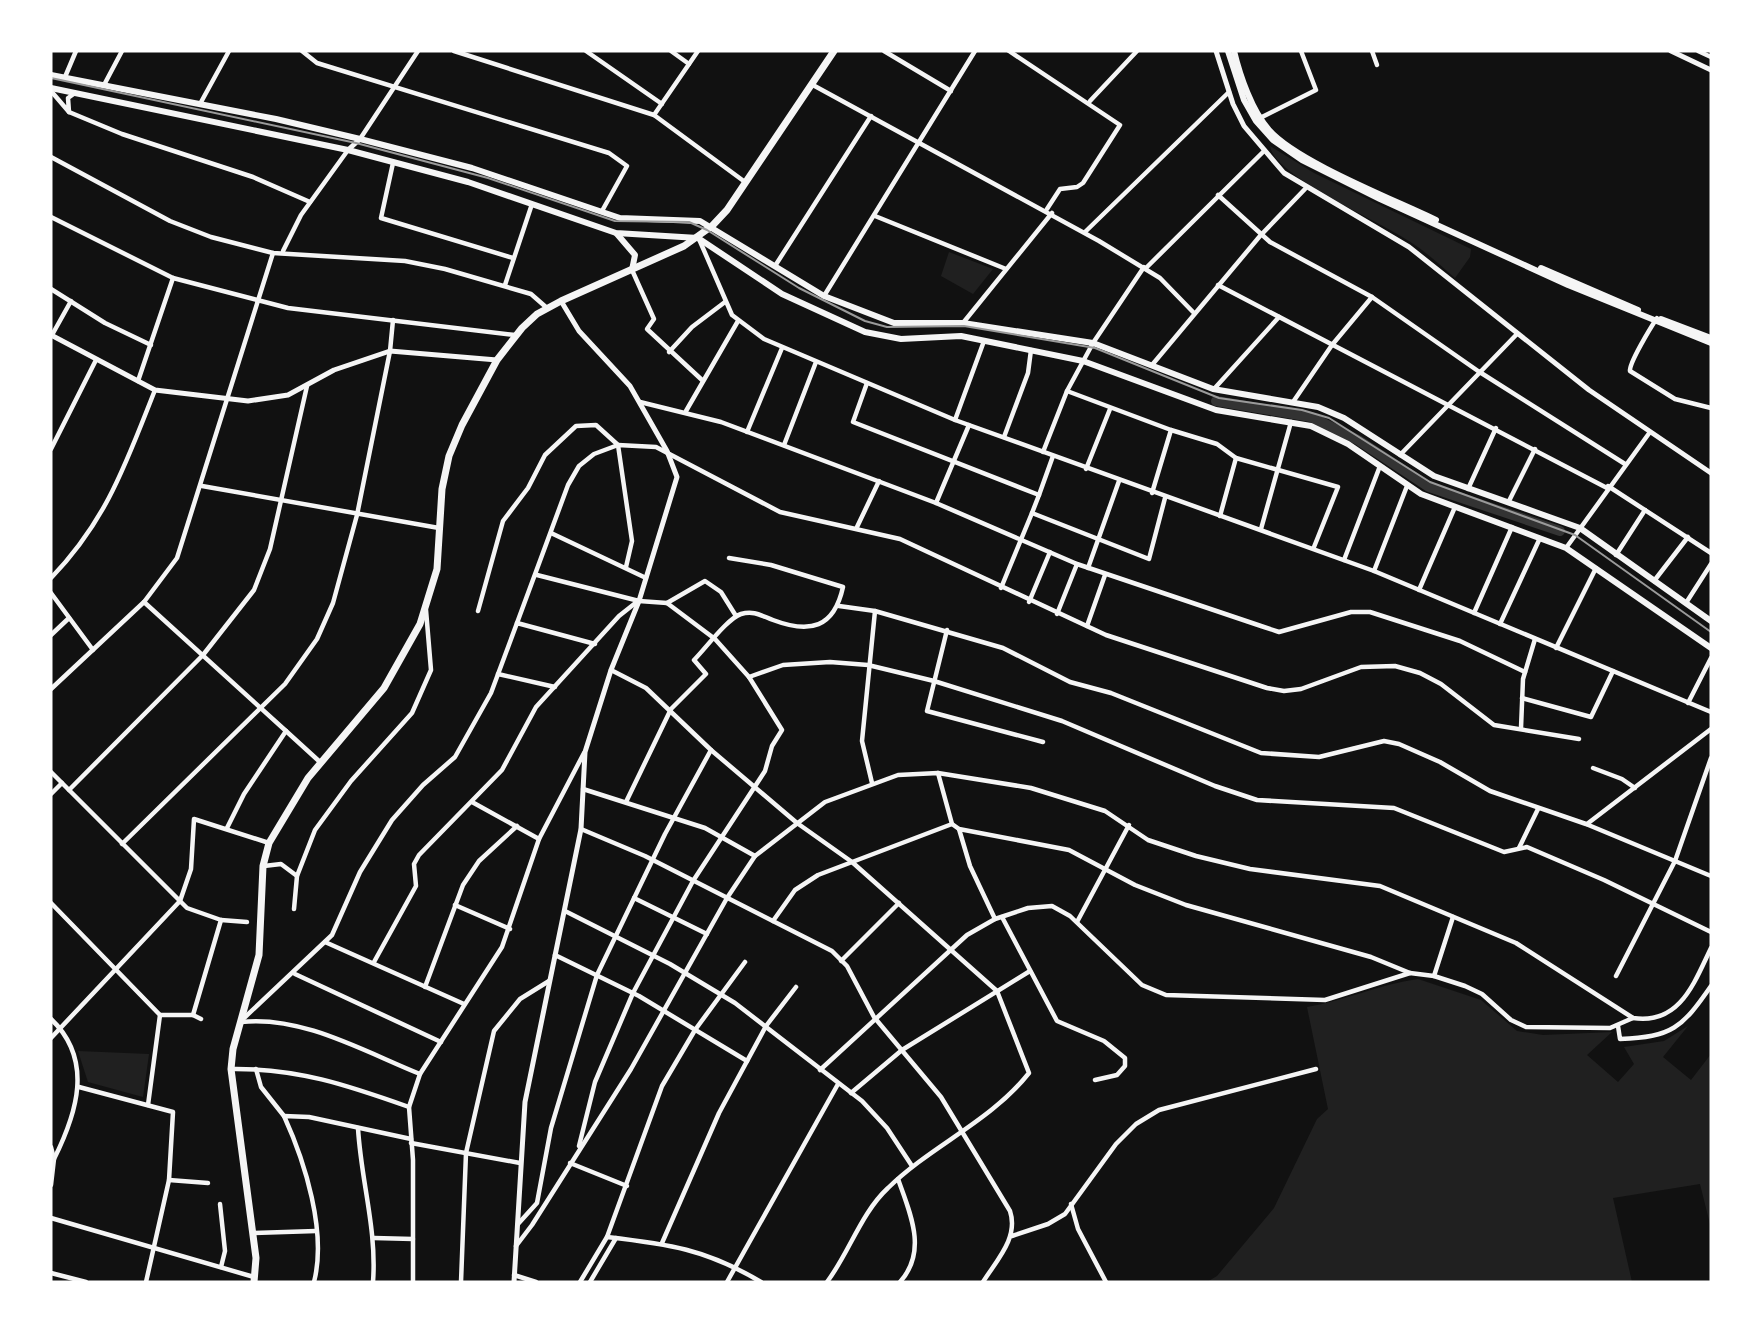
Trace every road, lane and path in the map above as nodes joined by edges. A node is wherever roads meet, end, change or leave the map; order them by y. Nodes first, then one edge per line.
1 (76, 51) edge
2 (122, 51) edge
3 (229, 51) edge
4 (302, 51) edge
5 (418, 51) edge
6 (454, 51) edge
7 (586, 51) edge
8 (671, 51) edge
9 (698, 51) edge
10 (834, 51) edge
11 (884, 51) edge
12 (975, 51) edge
13 (1009, 51) edge
14 (1137, 51) edge
15 (1216, 51) edge
16 (1228, 51) edge
17 (1234, 51) edge
18 (1301, 51) edge
19 (1372, 51) edge
20 (1671, 51) edge
21 (1698, 51) edge
22 (1711, 57) edge
23 (689, 64) junction
24 (1377, 65) dead end
25 (1711, 70) edge
26 (51, 75) edge
27 (65, 77) junction
28 (811, 84) junction
29 (104, 85) junction
30 (395, 86) junction
31 (51, 90) edge
32 (950, 91) junction
33 (77, 92) junction
34 (1228, 92) junction
35 (1089, 102) junction
36 (200, 104) junction
37 (662, 104) junction
38 (69, 112) junction
39 (654, 115) junction
40 (871, 116) junction
41 (1258, 119) junction
42 (360, 139) junction
43 (920, 142) junction
44 (348, 150) junction
45 (1263, 152) junction
46 (51, 158) edge
47 (393, 163) junction
48 (745, 182) junction
49 (1305, 189) junction
50 (1218, 195) junction
51 (310, 202) junction
52 (533, 203) junction
53 (601, 211) junction
54 (1049, 211) junction
55 (875, 216) junction
56 (51, 217) edge
57 (620, 218) junction
58 (712, 226) junction
59 (1085, 232) junction
60 (616, 233) junction
61 (1260, 236) junction
62 (698, 238) junction
63 (283, 251) junction
64 (274, 253) junction
65 (513, 258) junction
66 (775, 267) junction
67 (1144, 268) junction
68 (1006, 269) junction
69 (632, 270) junction
70 (173, 278) junction
71 (505, 285) junction
72 (1218, 285) junction
73 (51, 289) edge
74 (824, 296) junction
75 (1372, 297) junction
76 (257, 300) junction
77 (561, 300) junction
78 (71, 302) junction
79 (725, 302) junction
80 (547, 308) junction
81 (1193, 313) junction
82 (1279, 317) junction
83 (1655, 319) junction
84 (393, 320) junction
85 (738, 321) junction
86 (963, 323) junction
87 (1517, 334) junction
88 (51, 335) edge
89 (515, 335) junction
90 (1711, 340) edge
91 (984, 341) junction
92 (1093, 343) junction
93 (151, 345) junction
94 (1332, 345) junction
95 (782, 348) junction
96 (1031, 350) junction
97 (390, 351) junction
98 (669, 352) junction
99 (96, 360) junction
100 (497, 360) junction
101 (1083, 360) junction
102 (816, 362) junction
103 (1152, 365) junction
104 (1478, 371) junction
105 (702, 380) junction
106 (138, 381) junction
107 (867, 383) junction
108 (307, 386) junction
109 (1213, 389) junction
110 (155, 390) junction
111 (1067, 391) junction
112 (225, 399) junction
113 (639, 402) junction
114 (1293, 402) junction
115 (1448, 404) junction
116 (1711, 408) edge
117 (1110, 409) junction
118 (686, 411) junction
119 (956, 420) junction
120 (1291, 422) junction
121 (969, 425) junction
122 (1496, 428) junction
123 (1171, 430) junction
124 (1651, 431) junction
125 (747, 432) junction
126 (1004, 438) junction
127 (618, 444) junction
128 (784, 445) junction
129 (51, 449) edge
130 (1535, 449) junction
131 (667, 451) junction
132 (1043, 452) junction
133 (1400, 455) junction
134 (1053, 456) junction
135 (1236, 458) junction
136 (954, 461) junction
137 (1625, 464) junction
138 (1380, 466) junction
139 (1086, 469) junction
140 (1278, 469) junction
141 (1711, 473) edge
142 (879, 481) junction
143 (1119, 481) junction
144 (202, 486) junction
145 (1407, 486) junction
146 (1608, 487) junction
147 (1468, 489) junction
148 (1152, 493) junction
149 (1039, 495) junction
150 (1165, 498) junction
151 (283, 501) junction
152 (1509, 501) junction
153 (936, 503) junction
154 (1455, 507) junction
155 (1646, 510) junction
156 (1032, 513) junction
157 (357, 515) junction
158 (1220, 516) junction
159 (1513, 526) junction
160 (857, 527) junction
161 (1580, 528) junction
162 (442, 529) junction
163 (1261, 529) junction
164 (551, 533) junction
165 (1541, 537) junction
166 (1688, 537) junction
167 (1023, 540) junction
168 (1098, 541) junction
169 (1314, 548) junction
170 (1566, 548) junction
171 (1050, 552) junction
172 (1711, 552) edge
173 (1616, 556) junction
174 (729, 558) dead end
175 (1344, 560) junction
176 (1077, 564) junction
177 (1711, 564) edge
178 (626, 567) junction
179 (1088, 568) junction
180 (1596, 568) junction
181 (1374, 571) junction
182 (537, 575) junction
183 (1105, 575) junction
184 (51, 578) edge
185 (646, 578) junction
186 (1653, 583) junction
187 (1001, 588) junction
188 (1419, 590) junction
189 (51, 593) edge
190 (639, 601) junction
191 (144, 602) junction
192 (1029, 602) junction
193 (667, 603) junction
194 (1685, 604) junction
195 (839, 606) junction
196 (426, 609) junction
197 (478, 611) dead end
198 (875, 611) junction
199 (1474, 613) junction
200 (1057, 614) junction
201 (736, 616) junction
202 (69, 618) junction
203 (1711, 621) edge
204 (517, 624) junction
205 (1500, 624) junction
206 (1087, 626) junction
207 (947, 630) junction
208 (51, 635) edge
209 (715, 639) junction
210 (1535, 639) junction
211 (595, 644) junction
212 (1556, 648) junction
213 (1711, 648) edge
214 (93, 650) junction
215 (203, 656) junction
216 (1711, 658) edge
217 (868, 665) junction
218 (611, 670) junction
219 (1613, 671) junction
220 (1525, 672) junction
221 (498, 674) junction
222 (749, 677) junction
223 (934, 681) junction
224 (555, 687) junction
225 (51, 689) edge
226 (1522, 698) junction
227 (1688, 703) junction
228 (257, 708) junction
229 (671, 709) junction
230 (1711, 712) edge
231 (1521, 728) junction
232 (1711, 729) edge
233 (286, 731) junction
234 (1579, 739) dead end
235 (1043, 742) dead end
236 (711, 750) junction
237 (585, 752) junction
238 (1711, 758) edge
239 (320, 762) junction
240 (1593, 768) dead end
241 (51, 772) edge
242 (939, 773) junction
243 (62, 783) junction
244 (872, 783) junction
245 (754, 786) junction
246 (1635, 788) junction
247 (583, 789) junction
248 (69, 790) junction
249 (51, 794) edge
250 (472, 802) junction
251 (626, 802) junction
252 (1538, 809) junction
253 (674, 817) junction
254 (797, 823) junction
255 (952, 824) junction
256 (1586, 824) junction
257 (1129, 825) junction
258 (517, 826) junction
259 (227, 828) junction
260 (581, 829) junction
261 (959, 829) junction
262 (720, 836) junction
263 (540, 839) junction
264 (122, 844) junction
265 (269, 844) junction
266 (1518, 848) junction
267 (755, 856) junction
268 (653, 860) junction
269 (1675, 860) junction
270 (852, 862) junction
271 (263, 866) junction
272 (1104, 868) junction
273 (297, 876) junction
274 (1711, 876) edge
275 (693, 881) junction
276 (634, 898) junction
277 (727, 898) junction
278 (180, 901) junction
279 (51, 903) edge
280 (899, 903) junction
281 (1653, 904) junction
282 (455, 905) junction
283 (293, 909) dead end
284 (565, 911) junction
285 (1453, 916) junction
286 (1002, 917) junction
287 (674, 918) junction
288 (995, 919) junction
289 (221, 920) junction
290 (772, 921) junction
291 (247, 922) dead end
292 (1077, 922) junction
293 (510, 929) junction
294 (1711, 932) edge
295 (707, 934) junction
296 (616, 935) junction
297 (325, 942) junction
298 (951, 948) junction
299 (1711, 948) edge
300 (555, 955) junction
301 (654, 956) junction
302 (841, 961) junction
303 (374, 962) junction
304 (745, 962) dead end
305 (117, 968) junction
306 (1030, 971) junction
307 (685, 973) junction
308 (1410, 973) junction
309 (295, 974) junction
310 (597, 975) junction
311 (1434, 976) junction
312 (1616, 976) dead end
313 (550, 981) junction
314 (1711, 986) edge
315 (425, 987) junction
316 (796, 987) dead end
317 (997, 992) junction
318 (633, 993) junction
319 (721, 994) junction
320 (464, 1004) junction
321 (664, 1011) junction
322 (160, 1015) junction
323 (193, 1015) junction
324 (874, 1017) junction
325 (1633, 1018) junction
326 (51, 1019) edge
327 (201, 1019) dead end
328 (240, 1022) junction
329 (766, 1026) junction
330 (1618, 1026) junction
331 (60, 1028) junction
332 (695, 1030) junction
333 (51, 1038) edge
334 (441, 1042) junction
335 (902, 1050) junction
336 (747, 1061) junction
337 (230, 1069) junction
338 (256, 1069) junction
339 (1316, 1069) dead end
340 (820, 1070) junction
341 (420, 1074) junction
342 (1095, 1080) dead end
343 (838, 1084) junction
344 (79, 1087) junction
345 (851, 1093) junction
346 (148, 1105) junction
347 (409, 1107) junction
348 (284, 1116) junction
349 (358, 1128) junction
350 (964, 1133) junction
351 (411, 1141) junction
352 (51, 1147) edge
353 (578, 1150) junction
354 (466, 1153) junction
355 (54, 1158) junction
356 (520, 1163) junction
357 (570, 1163) junction
358 (912, 1166) junction
359 (898, 1179) junction
360 (169, 1180) junction
361 (208, 1183) dead end
362 (51, 1185) edge
363 (627, 1186) junction
364 (1071, 1203) junction
365 (220, 1204) dead end
366 (51, 1218) edge
367 (517, 1225) junction
368 (316, 1231) junction
369 (254, 1233) junction
370 (607, 1237) junction
371 (1011, 1237) junction
372 (374, 1238) junction
373 (616, 1238) junction
374 (413, 1239) junction
375 (662, 1243) junction
376 (516, 1246) junction
377 (155, 1249) junction
378 (221, 1267) junction
379 (737, 1269) junction
380 (51, 1273) edge
381 (514, 1279) edge
382 (255, 1280) edge
383 (86, 1282) edge
384 (146, 1282) edge
385 (314, 1282) edge
386 (373, 1282) edge
387 (413, 1282) edge
388 (461, 1282) edge
389 (536, 1282) edge
390 (580, 1282) edge
391 (590, 1282) edge
392 (727, 1282) edge
393 (761, 1282) edge
394 (827, 1282) edge
395 (900, 1282) edge
396 (983, 1282) edge
397 (1106, 1282) edge

1 - 27 street
2 - 29 street
3 - 36 street
4 - 30 street
5 - 30 street
6 - 39 street
7 - 37 street
8 - 23 street
9 - 23 street
10 - 28 main road
11 - 32 street
12 - 32 street
13 - 35 street
14 - 35 street
15 - 34 street
16 - 41 main road
17 - 41 main road
18 - 41 street
19 - 24 street
20 - 25 street
21 - 22 street
23 - 37 street
26 - 27 main road
27 - 29 main road
28 - 40 street
28 - 48 main road
29 - 36 main road
30 - 42 street
30 - 53 street
31 - 33 main road
31 - 38 street
32 - 43 street
33 - 38 street
33 - 44 main road
34 - 45 street
34 - 59 street
35 - 54 street
36 - 42 main road
37 - 39 street
38 - 51 street
39 - 48 street
40 - 43 street
40 - 66 street
41 - 83 main road
42 - 44 street
42 - 53 main road
43 - 54 street
43 - 55 street
44 - 47 main road
44 - 51 street
45 - 49 street
45 - 50 street
46 - 64 street
47 - 52 main road
47 - 65 street
48 - 58 main road
49 - 61 street
49 - 87 street
50 - 61 street
50 - 67 street
51 - 63 street
52 - 60 main road
52 - 65 street
53 - 57 main road
54 - 59 street
54 - 68 street
55 - 68 street
55 - 74 street
56 - 70 street
57 - 58 main road
57 - 60 main road
58 - 62 main road
58 - 66 main road
59 - 67 street
60 - 62 main road
60 - 69 main road
61 - 72 street
61 - 75 street
62 - 69 main road
62 - 79 street
62 - 91 main road
63 - 64 street
63 - 71 street
64 - 76 street
65 - 71 street
66 - 74 main road
67 - 81 street
67 - 92 street
68 - 86 street
69 - 77 main road
69 - 98 street
70 - 76 street
70 - 93 street
71 - 80 street
72 - 81 street
72 - 82 street
73 - 78 street
74 - 86 main road
75 - 94 street
75 - 104 street
76 - 84 street
76 - 112 street
77 - 80 main road
77 - 113 street
78 - 88 street
78 - 93 street
79 - 85 street
79 - 98 street
80 - 89 main road
81 - 103 street
82 - 94 street
82 - 109 street
83 - 90 main road
83 - 116 street
84 - 89 street
84 - 97 street
85 - 95 street
85 - 105 street
86 - 92 main road
87 - 104 street
87 - 124 street
88 - 99 street
89 - 100 main road
91 - 96 main road
91 - 119 street
92 - 101 street
92 - 103 main road
93 - 106 street
94 - 114 street
94 - 115 street
95 - 102 street
95 - 125 street
96 - 101 main road
96 - 126 street
97 - 100 street
97 - 108 street
97 - 157 street
98 - 105 street
99 - 106 street
99 - 129 street
100 - 162 main road
101 - 111 street
101 - 120 main road
102 - 107 street
102 - 128 street
103 - 109 main road
104 - 115 street
104 - 137 street
105 - 118 street
106 - 110 street
107 - 119 street
107 - 136 street
108 - 112 street
108 - 151 street
109 - 114 main road
110 - 112 street
110 - 184 street
111 - 117 street
111 - 132 street
112 - 144 street
113 - 118 street
113 - 131 street
114 - 133 main road
115 - 122 street
115 - 133 street
117 - 123 street
117 - 139 street
118 - 125 street
119 - 121 street
120 - 138 main road
120 - 140 street
121 - 126 street
121 - 136 street
122 - 130 street
122 - 147 street
123 - 135 street
123 - 148 street
124 - 137 street
124 - 141 street
125 - 128 street
126 - 132 street
127 - 131 street
127 - 164 street
127 - 178 street
127 - 197 street
128 - 142 street
130 - 146 street
130 - 152 street
131 - 160 street
131 - 185 street
132 - 134 street
133 - 147 main road
134 - 139 street
134 - 149 street
135 - 140 street
135 - 158 street
136 - 149 street
136 - 153 street
137 - 146 street
138 - 145 main road
138 - 175 street
139 - 143 street
140 - 163 street
140 - 169 street
142 - 153 street
142 - 160 street
143 - 148 street
143 - 168 street
144 - 151 street
144 - 191 street
145 - 154 main road
145 - 181 street
146 - 155 street
146 - 161 street
147 - 152 main road
148 - 150 street
149 - 156 street
150 - 158 street
150 - 168 street
151 - 157 street
151 - 215 street
152 - 161 main road
153 - 167 street
154 - 159 main road
154 - 188 street
155 - 166 street
155 - 173 street
156 - 167 street
156 - 168 street
157 - 162 street
157 - 228 street
158 - 163 street
159 - 165 main road
159 - 199 street
160 - 187 street
161 - 170 street
161 - 173 main road
162 - 196 main road
163 - 169 street
164 - 178 street
164 - 182 street
165 - 170 main road
165 - 205 street
166 - 172 street
166 - 186 street
167 - 171 street
167 - 187 street
168 - 179 street
169 - 175 street
170 - 180 main road
171 - 176 street
171 - 192 street
173 - 186 main road
174 - 195 street
175 - 181 street
176 - 179 street
176 - 200 street
177 - 194 street
178 - 185 street
179 - 183 street
180 - 212 street
180 - 213 main road
181 - 188 street
182 - 190 street
182 - 204 street
183 - 206 street
183 - 220 street
185 - 190 street
186 - 194 main road
187 - 192 street
188 - 199 street
189 - 202 street
190 - 193 street
190 - 211 street
190 - 218 street
191 - 214 street
191 - 215 street
192 - 200 street
193 - 201 street
193 - 209 street
194 - 203 main road
195 - 198 street
195 - 201 street
196 - 239 main road
196 - 273 street
198 - 207 street
198 - 217 street
199 - 205 street
200 - 206 street
201 - 209 street
202 - 208 street
202 - 214 street
204 - 211 street
204 - 221 street
205 - 210 street
206 - 231 street
207 - 223 street
207 - 252 street
209 - 222 street
209 - 229 street
210 - 212 street
210 - 220 street
211 - 224 street
212 - 219 street
214 - 225 street
215 - 228 street
215 - 248 street
216 - 227 street
217 - 222 street
217 - 223 street
217 - 244 street
218 - 229 street
218 - 237 street
219 - 226 street
219 - 227 street
220 - 226 street
221 - 224 street
221 - 297 street
222 - 245 street
223 - 235 street
223 - 266 street
224 - 250 street
226 - 231 street
227 - 230 street
228 - 233 street
228 - 264 street
229 - 236 street
229 - 251 street
231 - 234 street
232 - 246 street
233 - 239 street
233 - 259 street
236 - 245 street
236 - 253 street
237 - 247 street
237 - 263 street
238 - 269 street
239 - 265 main road
240 - 246 street
241 - 243 street
242 - 244 street
242 - 255 street
242 - 257 street
243 - 248 street
243 - 249 street
244 - 254 street
245 - 254 street
245 - 262 street
246 - 256 street
247 - 251 street
247 - 260 street
248 - 264 street
250 - 258 street
250 - 303 street
251 - 253 street
252 - 256 street
252 - 266 street
253 - 262 street
253 - 268 street
254 - 267 street
254 - 270 street
255 - 261 street
255 - 270 street
256 - 269 street
257 - 272 street
257 - 285 street
258 - 263 street
258 - 282 street
259 - 265 street
259 - 278 street
260 - 268 street
260 - 284 street
261 - 272 street
261 - 288 street
262 - 267 street
262 - 275 street
263 - 293 street
264 - 278 street
265 - 271 main road
266 - 281 street
267 - 277 street
268 - 275 street
268 - 276 street
269 - 274 street
269 - 281 street
270 - 280 street
270 - 290 street
271 - 273 street
271 - 328 main road
272 - 292 street
272 - 308 street
273 - 283 street
275 - 277 street
275 - 287 street
276 - 287 street
276 - 296 street
277 - 290 street
277 - 295 street
278 - 289 street
278 - 305 street
279 - 305 street
280 - 298 street
280 - 302 street
281 - 294 street
281 - 312 street
282 - 293 street
282 - 315 street
284 - 296 street
284 - 300 street
285 - 311 street
285 - 325 street
286 - 288 street
286 - 292 street
286 - 306 street
287 - 295 street
287 - 301 street
288 - 298 street
289 - 291 street
289 - 323 street
290 - 302 street
292 - 308 street
293 - 320 street
295 - 307 street
296 - 301 street
296 - 310 street
297 - 303 street
297 - 309 street
298 - 317 street
298 - 324 street
299 - 325 street
300 - 310 street
300 - 313 street
301 - 307 street
301 - 318 street
302 - 324 street
303 - 315 street
304 - 319 street
305 - 322 street
305 - 331 street
306 - 317 street
306 - 342 street
307 - 319 street
307 - 321 street
308 - 311 street
309 - 328 street
309 - 334 street
310 - 318 street
310 - 367 street
311 - 330 street
313 - 354 street
313 - 356 street
314 - 330 street
315 - 320 street
316 - 329 street
317 - 335 street
317 - 350 street
318 - 321 street
318 - 353 street
319 - 329 street
319 - 332 street
320 - 334 street
321 - 332 street
321 - 353 street
322 - 323 street
322 - 346 street
323 - 327 street
324 - 335 street
324 - 340 street
325 - 330 street
326 - 331 street
328 - 337 main road
328 - 341 street
329 - 336 street
329 - 340 street
331 - 333 street
331 - 344 street
332 - 336 street
332 - 363 street
334 - 341 street
335 - 345 street
335 - 350 street
336 - 375 street
337 - 338 street
337 - 369 main road
338 - 347 street
338 - 348 street
339 - 364 street
340 - 343 street
341 - 347 street
343 - 345 street
343 - 379 street
344 - 346 street
344 - 355 street
345 - 358 street
346 - 360 street
347 - 351 street
348 - 349 street
348 - 368 street
349 - 351 street
349 - 372 street
350 - 358 street
350 - 371 street
351 - 354 street
351 - 374 street
352 - 355 street
353 - 357 street
354 - 356 street
354 - 388 street
355 - 362 street
356 - 367 street
357 - 363 street
357 - 376 street
358 - 359 street
359 - 394 street
359 - 395 street
360 - 361 street
360 - 377 street
363 - 370 street
364 - 371 street
364 - 397 street
365 - 378 street
366 - 377 street
367 - 376 street
368 - 369 street
368 - 385 street
369 - 382 main road
370 - 373 street
370 - 390 street
371 - 396 street
372 - 374 street
372 - 386 street
373 - 375 street
373 - 391 street
374 - 387 street
375 - 379 street
376 - 381 street
377 - 378 street
377 - 384 street
378 - 382 street
379 - 392 street
379 - 393 street
380 - 383 street
381 - 389 street

